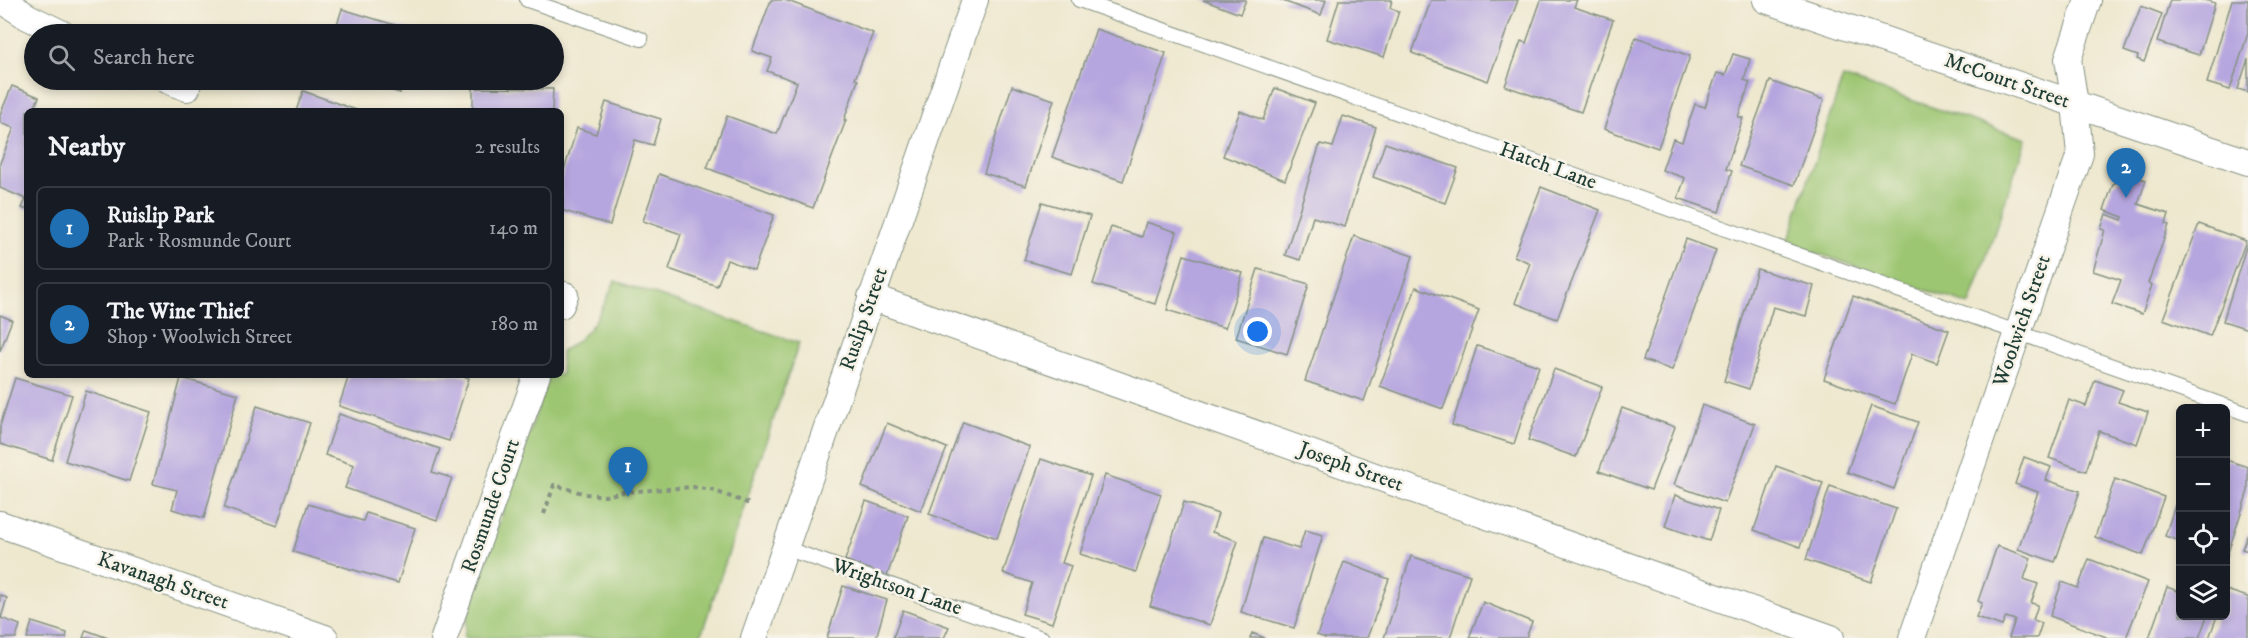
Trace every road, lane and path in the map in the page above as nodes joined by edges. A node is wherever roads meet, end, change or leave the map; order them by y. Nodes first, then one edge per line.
1 (2, 0) edge
2 (527, 0) edge
3 (975, 0) edge
4 (1079, 0) edge
5 (1766, 0) edge
6 (2088, 0) edge
7 (42, 24) edge
8 (641, 39) dead end
9 (2075, 104) junction
10 (2248, 162) edge
11 (871, 297) junction
12 (2018, 333) junction
13 (536, 378) edge
14 (2248, 414) edge
15 (750, 504) dead end
16 (543, 514) dead end
17 (0, 524) edge
18 (786, 548) junction
19 (325, 638) edge
20 (444, 638) edge
21 (754, 638) edge
22 (1042, 638) edge
23 (1831, 638) edge
24 (1912, 638) edge

1 - 7 street
2 - 8 lane
3 - 11 street, Ruslip Street
4 - 12 lane, Hatch Lane
5 - 9 street, McCourt Street
6 - 9 street, Woolwich Street
9 - 10 street, McCourt Street
9 - 12 street, Woolwich Street
11 - 18 street, Ruslip Street
11 - 23 street, Joseph Street
12 - 14 lane, Hatch Lane
12 - 24 street, Woolwich Street
13 - 20 street, Rosmunde Court
15 - 16 path
17 - 19 street, Kavanagh Street
18 - 21 street, Ruslip Street
18 - 22 lane, Wrightson Lane

